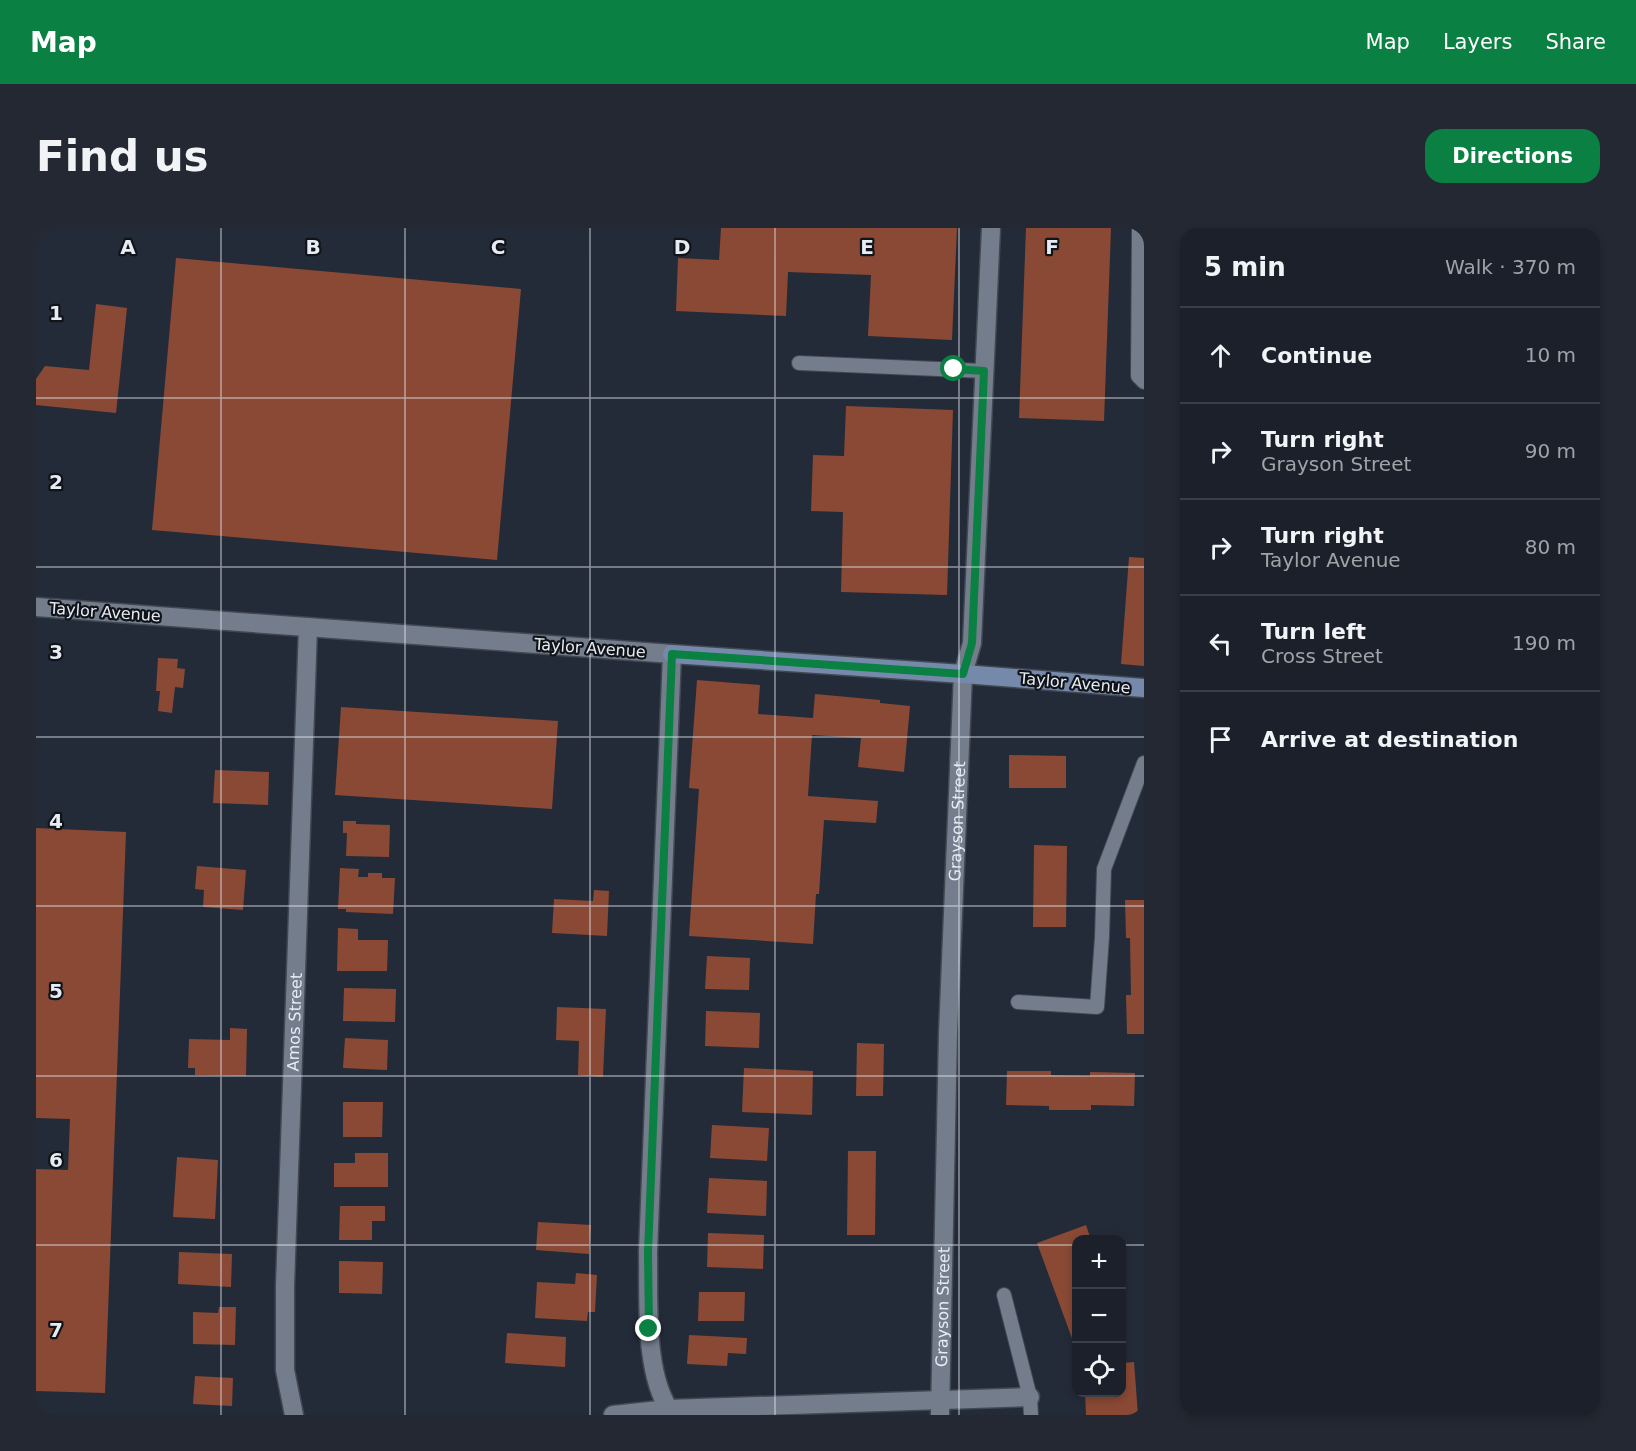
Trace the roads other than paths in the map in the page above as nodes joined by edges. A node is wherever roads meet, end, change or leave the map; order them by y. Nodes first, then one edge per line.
1 (991, 228) edge
2 (1139, 228) edge
3 (799, 363) dead end
4 (984, 371) junction
5 (1144, 382) edge
6 (36, 607) edge
7 (308, 627) junction
8 (672, 654) junction
9 (963, 674) junction
10 (1144, 688) edge
11 (1144, 763) edge
12 (1018, 1002) dead end
13 (1004, 1295) dead end
14 (1031, 1406) edge
15 (940, 1407) edge
16 (670, 1412) edge
17 (294, 1415) edge
18 (613, 1415) edge

1 - 4 street, Grayson Street
2 - 5 lane
3 - 4 lane
4 - 9 street, Grayson Street
6 - 7 street, Taylor Avenue
7 - 8 street, Taylor Avenue
7 - 17 street, Amos Street
8 - 9 street, Taylor Avenue
8 - 16 street
9 - 10 street, Taylor Avenue
9 - 15 street, Grayson Street
11 - 12 lane
13 - 14 lane
14 - 15 street
15 - 16 street
16 - 18 street

